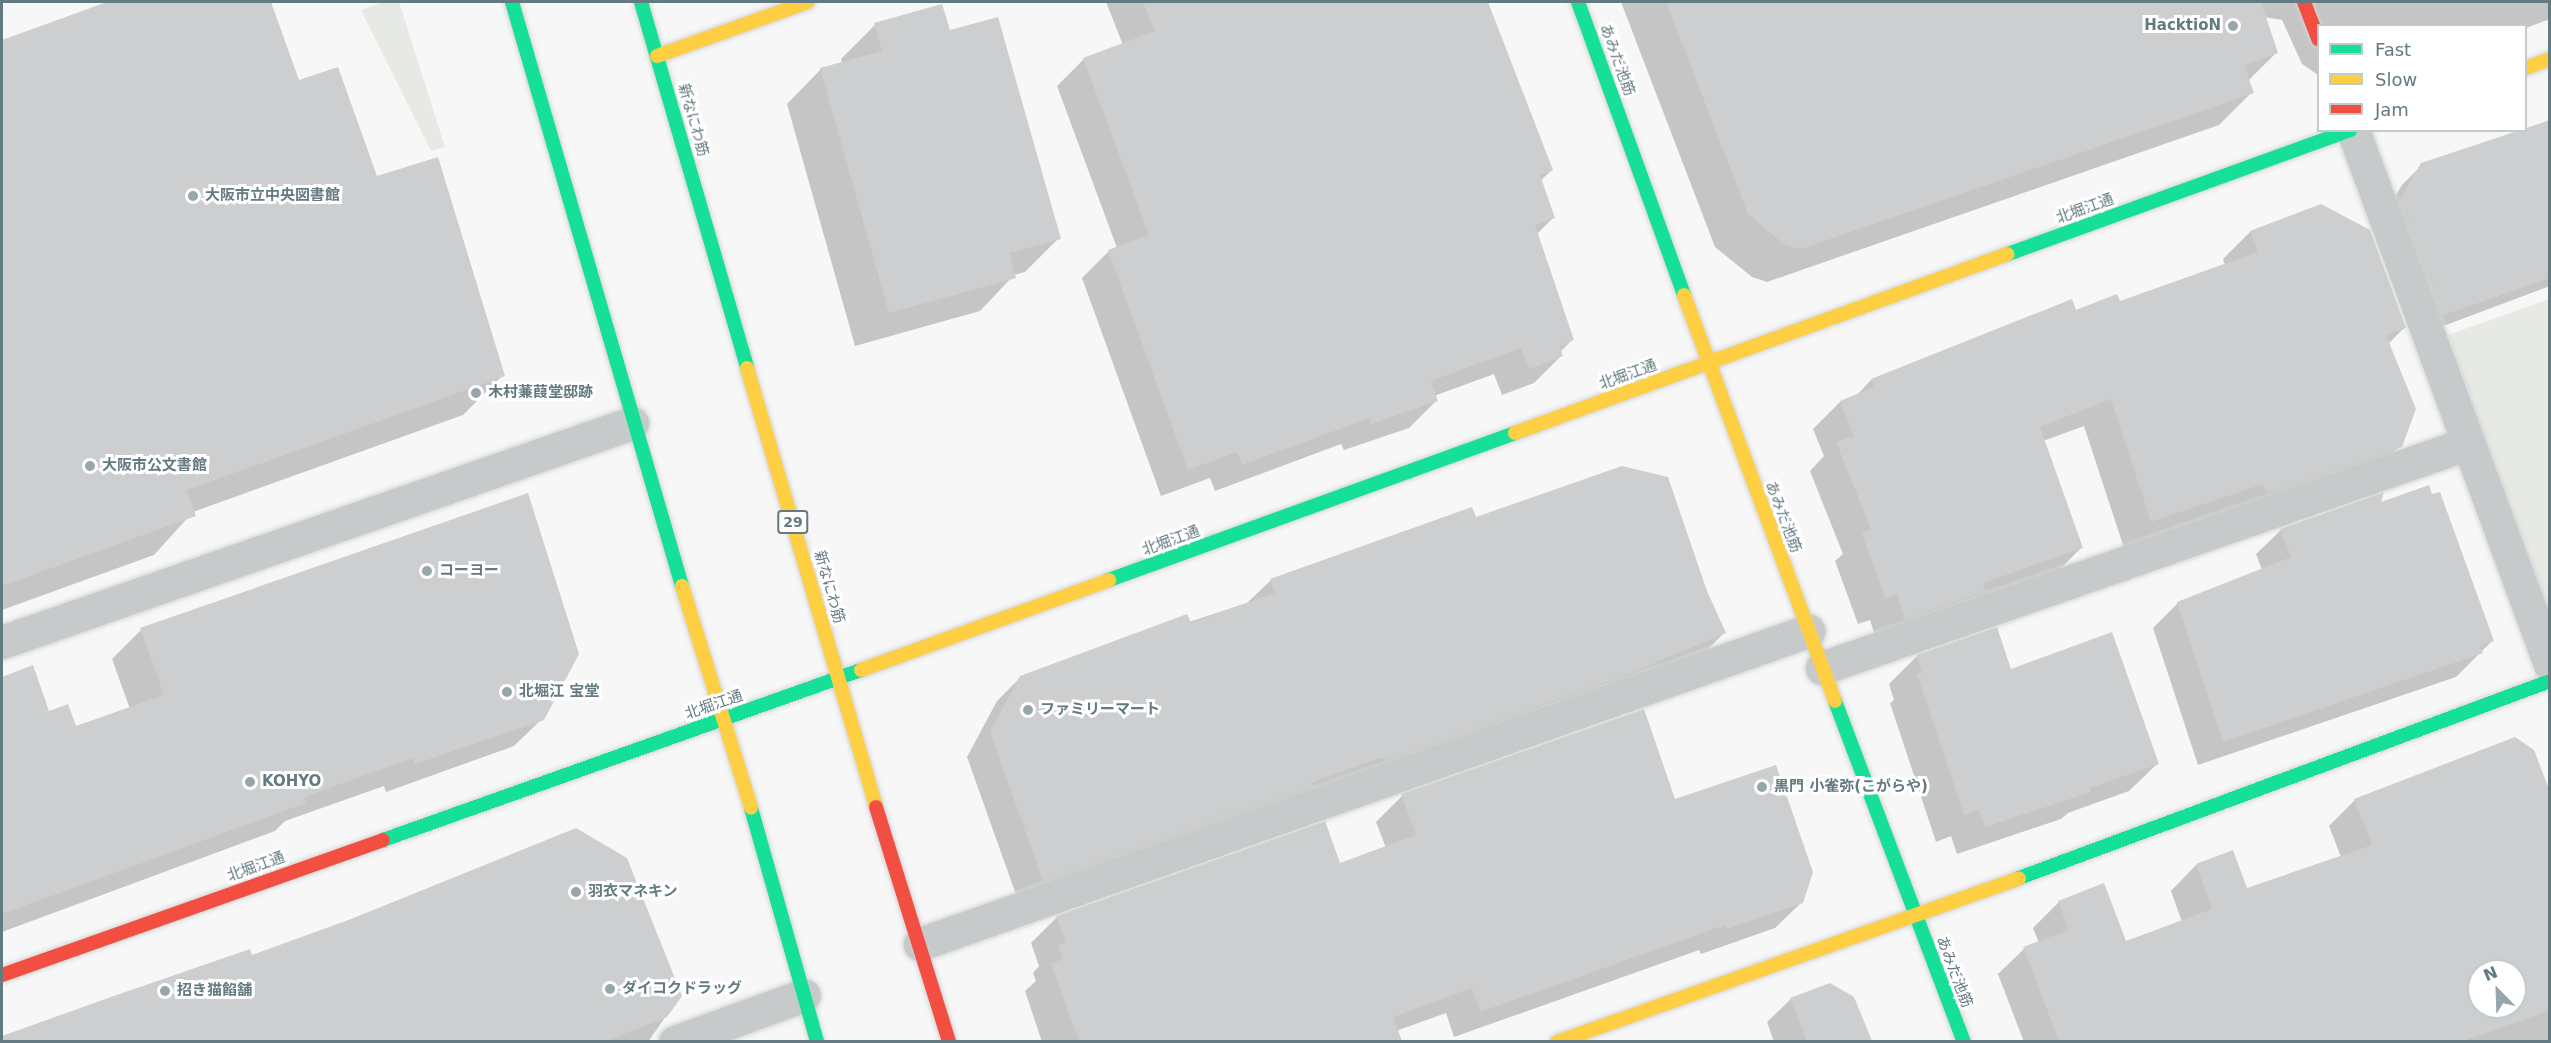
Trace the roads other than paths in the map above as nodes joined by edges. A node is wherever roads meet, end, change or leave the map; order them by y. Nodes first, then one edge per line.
1 (512, 2) edge
2 (641, 2) edge
3 (808, 2) edge
4 (1578, 2) edge
5 (2304, 2) edge
6 (2317, 34) edge
7 (657, 56) junction
8 (2550, 59) edge
9 (2527, 68) edge
10 (2346, 132) edge
11 (2353, 132) edge
12 (1709, 363) junction
13 (632, 423) junction
14 (2466, 444) junction
15 (1808, 632) junction
16 (2, 642) edge
17 (2550, 664) edge
18 (1822, 669) junction
19 (838, 678) junction
20 (2550, 681) edge
21 (724, 719) junction
22 (1915, 915) junction
23 (920, 944) junction
24 (2, 975) edge
25 (804, 995) junction
26 (675, 1041) edge
27 (817, 1041) edge
28 (948, 1041) edge
29 (1557, 1041) edge
30 (1964, 1041) edge

1 - 13 street
2 - 7 street, 新なにわ筋 / 29
3 - 7 street
4 - 12 street, あみだ池筋
5 - 6 street
7 - 19 street, 新なにわ筋 / 29
8 - 9 street
10 - 12 street, 北堀江通
11 - 14 street
12 - 15 street, あみだ池筋
12 - 19 street, 北堀江通
13 - 16 street
13 - 21 street
14 - 17 street
14 - 18 street
15 - 18 street, あみだ池筋
15 - 23 street
18 - 22 street, あみだ池筋
19 - 21 street, 北堀江通
19 - 23 street, 新なにわ筋 / 29
20 - 22 street
21 - 24 street, 北堀江通
21 - 25 street
22 - 29 street
22 - 30 street, あみだ池筋
23 - 28 street, 新なにわ筋 / 29
25 - 26 street
25 - 27 street

